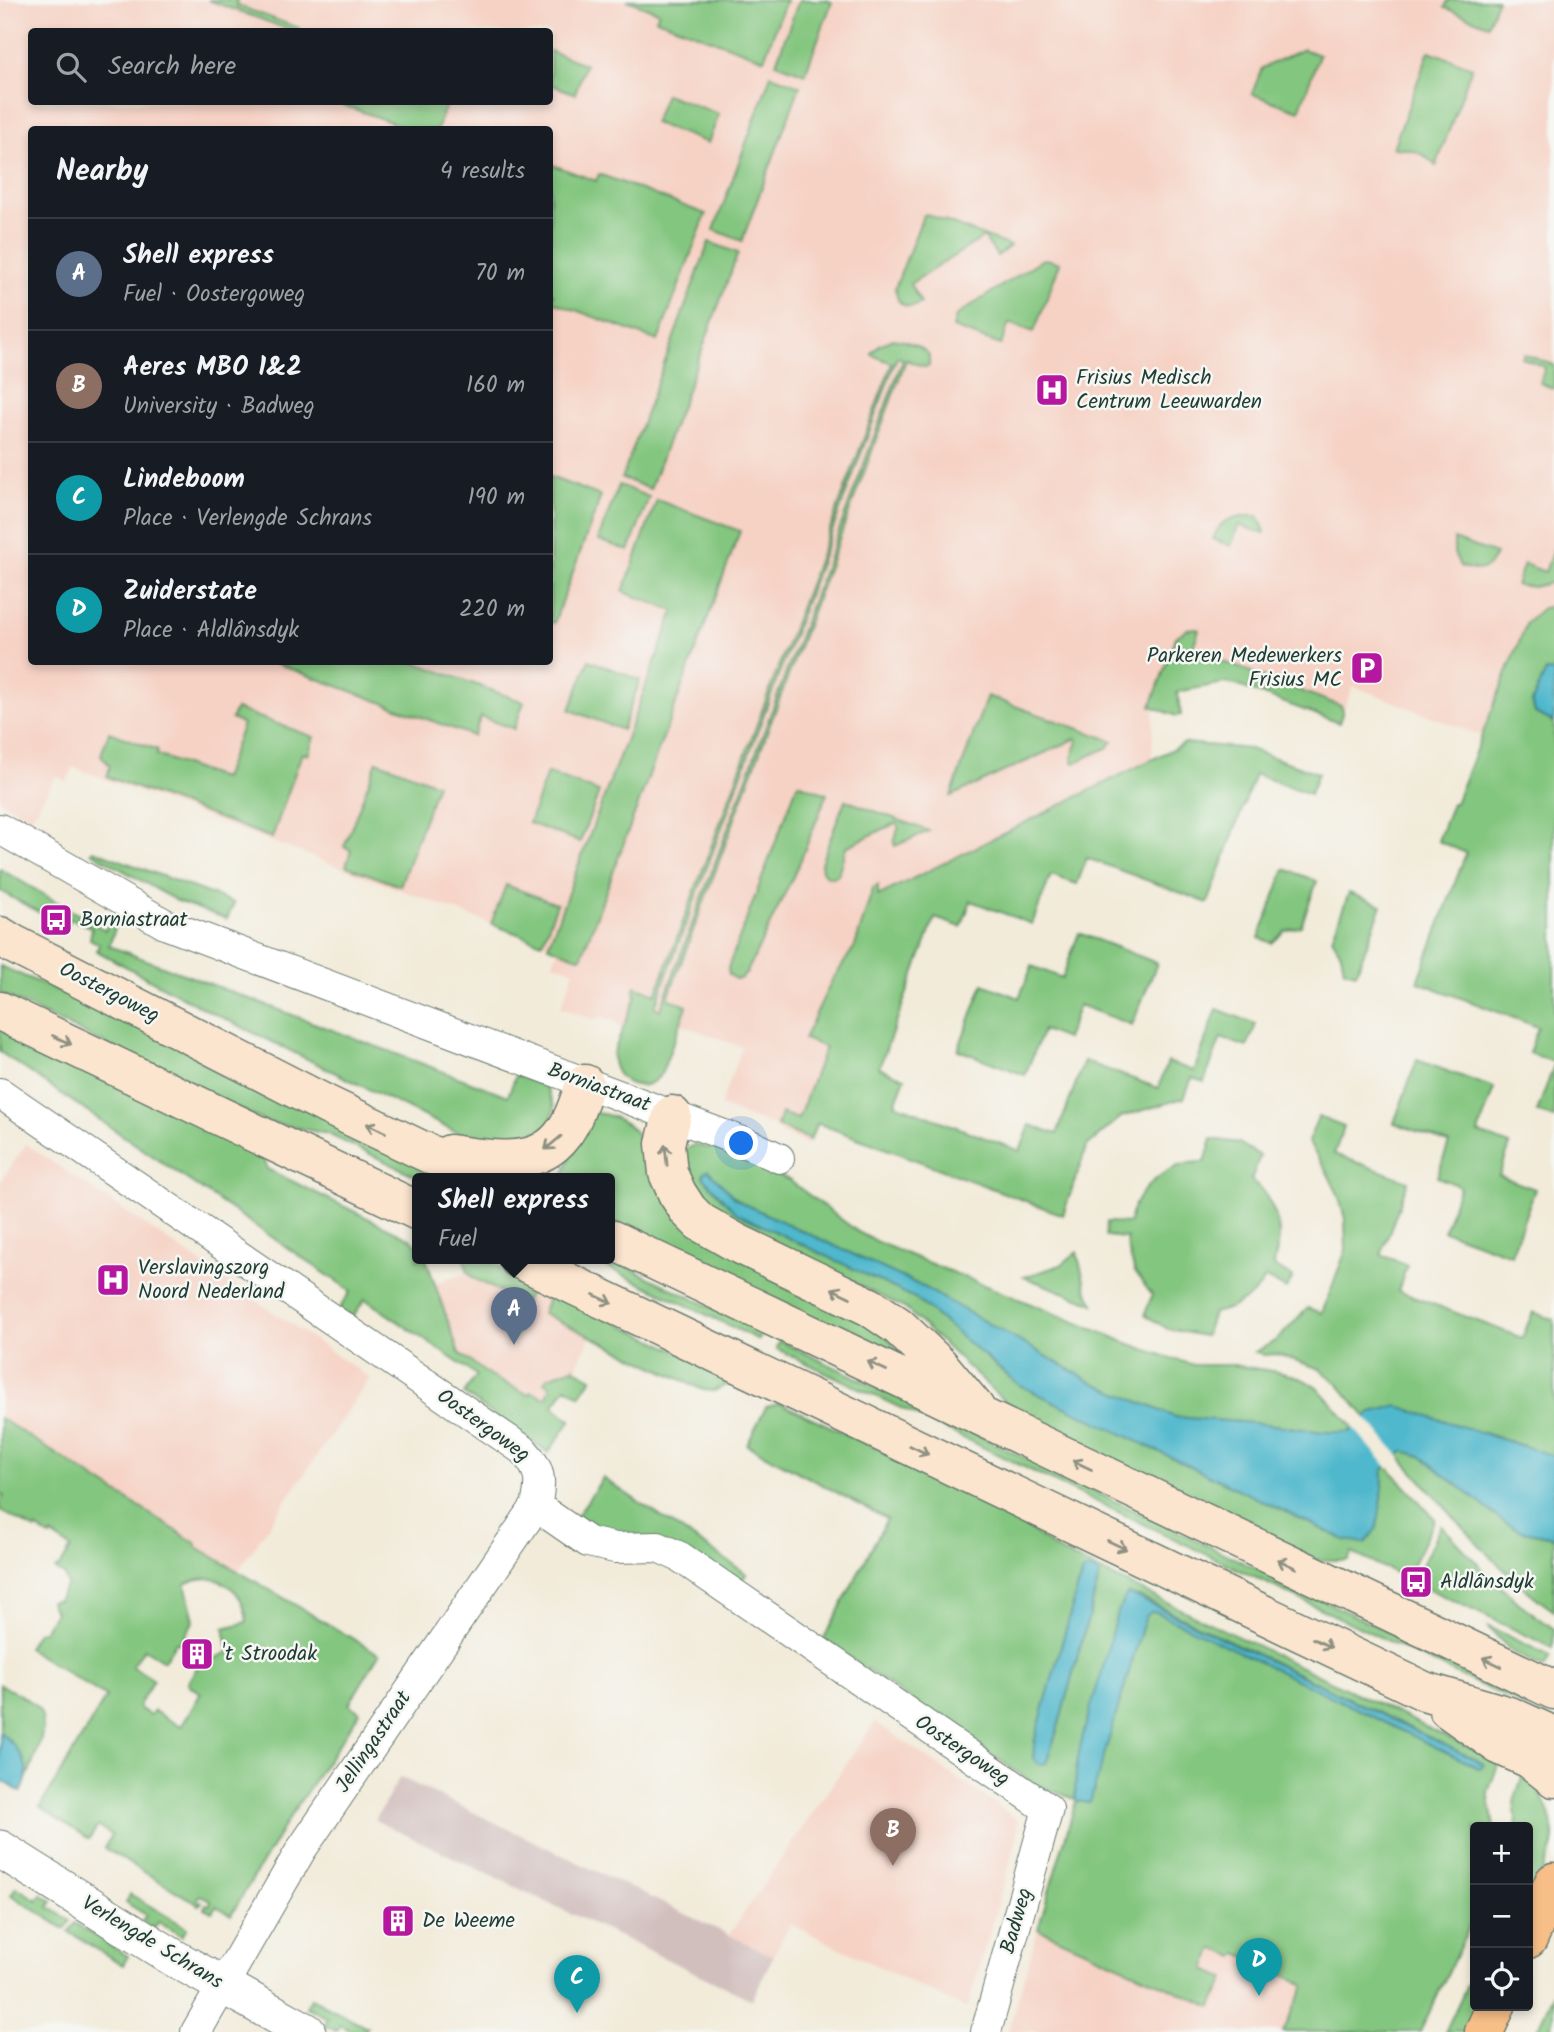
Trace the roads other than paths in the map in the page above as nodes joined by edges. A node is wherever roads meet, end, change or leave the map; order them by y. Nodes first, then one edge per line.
1 (0, 829) edge
2 (0, 936) edge
3 (0, 1011) edge
4 (585, 1084) junction
5 (0, 1093) edge
6 (672, 1115) junction
7 (423, 1151) junction
8 (779, 1158) dead end
9 (469, 1173) edge
10 (412, 1208) edge
11 (615, 1241) edge
12 (529, 1264) edge
13 (983, 1418) junction
14 (536, 1506) junction
15 (1554, 1690) edge
16 (1424, 1691) junction
17 (1554, 1736) edge
18 (1554, 1778) edge
19 (1048, 1809) joint
20 (0, 1849) edge
21 (1554, 1882) edge
22 (1533, 1927) edge
23 (223, 1986) junction
24 (1494, 2011) edge
25 (196, 2032) edge
26 (307, 2032) edge
27 (986, 2032) edge
28 (1484, 2032) edge

1 - 4 street, Borniastraat
7 -> 2 main road, Oostergoweg
3 -> 10 main road
4 - 6 street, Borniastraat
4 -> 7 main road
5 - 14 street, Oostergoweg
6 - 8 street, Borniastraat
13 -> 6 main road
7 - 9 main road, Oostergoweg
13 -> 11 main road
12 -> 16 main road
15 -> 13 main road
14 - 19 street, Oostergoweg
14 - 23 street, Jellingastraat
16 - 17 main road
16 - 18 main road
19 - 27 street, Badweg
20 - 23 street, Verlengde Schrans
21 - 22 main road
23 - 25 street, Jellingastraat
23 - 26 street, Verlengde Schrans
24 - 28 main road

